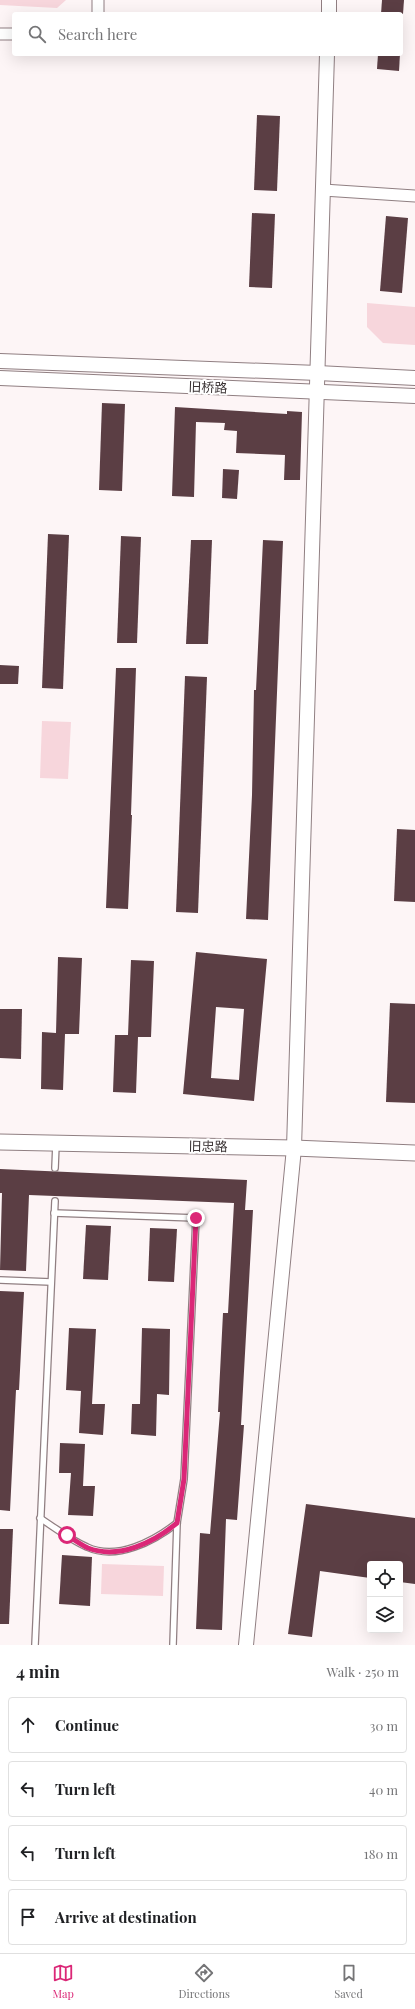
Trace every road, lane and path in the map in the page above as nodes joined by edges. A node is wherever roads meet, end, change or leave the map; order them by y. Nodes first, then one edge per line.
1 (98, 0) edge
2 (329, 0) edge
3 (98, 12) edge
4 (329, 12) edge
5 (0, 34) edge
6 (12, 34) edge
7 (327, 56) edge
8 (323, 190) junction
9 (415, 196) edge
10 (0, 361) edge
11 (318, 373) junction
12 (0, 378) edge
13 (415, 378) edge
14 (318, 392) junction
15 (415, 396) edge
16 (0, 1142) edge
17 (56, 1144) junction
18 (294, 1148) junction
19 (415, 1153) edge
20 (55, 1168) dead end
21 (55, 1201) dead end
22 (54, 1214) junction
23 (0, 1280) edge
24 (51, 1282) junction
25 (40, 1518) junction
26 (177, 1523) junction
27 (35, 1645) edge
28 (173, 1645) edge
29 (246, 1645) edge

1 - 3 street
2 - 4 street
5 - 6 street
7 - 8 street
8 - 9 street
8 - 11 street
10 - 11 street, 旧桥路
11 - 13 street, 旧桥路
11 - 14 street
12 - 14 street, 旧桥路
14 - 15 street, 旧桥路
14 - 18 street
16 - 17 main road, 旧忠路
17 - 18 main road, 旧忠路
17 - 20 lane
18 - 19 main road, 旧忠路
18 - 29 street
21 - 22 lane
22 - 24 lane
22 - 26 lane
23 - 24 lane
24 - 25 lane
25 - 26 lane
25 - 27 lane
26 - 28 lane

